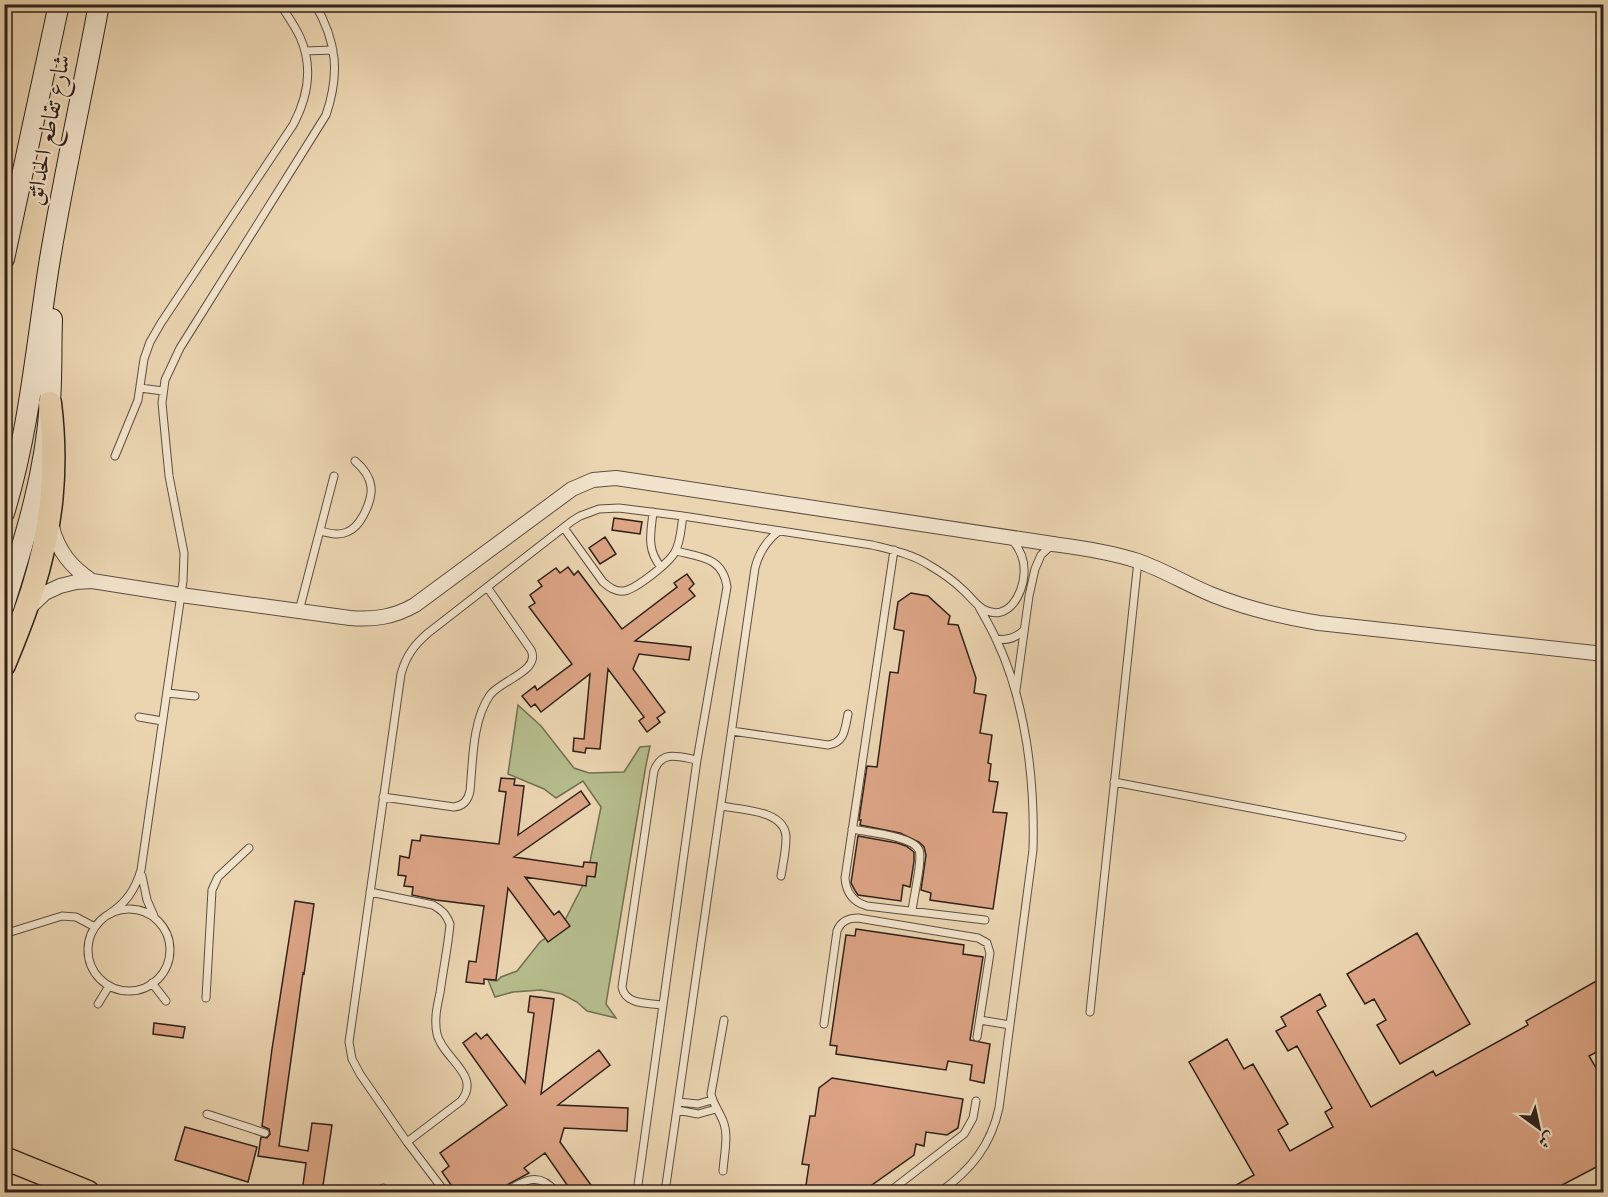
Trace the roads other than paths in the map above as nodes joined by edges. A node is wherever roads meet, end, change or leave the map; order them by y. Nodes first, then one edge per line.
1 (58, 4) edge
2 (99, 4) edge
3 (280, 4) edge
4 (315, 4) edge
5 (333, 50) junction
6 (305, 51) junction
7 (4, 259) edge
8 (49, 264) junction
9 (140, 388) junction
10 (163, 391) junction
11 (50, 403) junction
12 (115, 456) dead end
13 (355, 461) dead end
14 (334, 476) dead end
15 (653, 512) junction
16 (4, 513) edge
17 (50, 514) junction
18 (683, 516) junction
19 (564, 528) junction
20 (320, 531) junction
21 (779, 531) junction
22 (1010, 538) junction
23 (1053, 544) junction
24 (894, 550) junction
25 (676, 551) junction
26 (1138, 561) junction
27 (661, 567) junction
28 (92, 581) junction
29 (1027, 585) junction
30 (487, 587) junction
31 (181, 595) junction
32 (978, 605) junction
33 (14, 610) edge
34 (299, 611) junction
35 (1024, 630) junction
36 (996, 639) junction
37 (1604, 654) edge
38 (4, 665) edge
39 (167, 693) junction
40 (1016, 695) junction
41 (195, 696) dead end
42 (848, 714) dead end
43 (139, 717) dead end
44 (162, 721) junction
45 (732, 731) junction
46 (697, 760) junction
47 (1114, 782) junction
48 (383, 797) junction
49 (721, 806) junction
50 (852, 829) junction
51 (1402, 837) dead end
52 (249, 848) dead end
53 (141, 870) junction
54 (782, 876) dead end
55 (370, 891) junction
56 (912, 911) junction
57 (109, 915) junction
58 (155, 919) junction
59 (985, 920) dead end
60 (96, 927) junction
61 (4, 934) edge
62 (152, 983) junction
63 (109, 986) junction
64 (206, 998) dead end
65 (166, 1001) dead end
66 (98, 1004) dead end
67 (663, 1005) junction
68 (1090, 1012) dead end
69 (724, 1020) dead end
70 (980, 1020) junction
71 (824, 1024) dead end
72 (1010, 1025) junction
73 (977, 1037) dead end
74 (712, 1100) junction
75 (976, 1101) dead end
76 (678, 1102) junction
77 (716, 1109) junction
78 (677, 1110) junction
79 (207, 1114) dead end
80 (265, 1133) dead end
81 (407, 1142) junction
82 (4, 1146) edge
83 (14, 1162) edge
84 (723, 1170) dead end
85 (88, 1192) edge
86 (445, 1192) edge
87 (506, 1192) edge
88 (556, 1192) edge
89 (637, 1192) edge
90 (665, 1192) edge
91 (889, 1192) edge
92 (940, 1192) edge

1 - 7 main road, شارع تقاطع الحدائق
2 - 8 main road, شارع تقاطع الحدائق
3 - 6 lane
4 - 5 lane
5 - 6 lane
5 - 10 lane
6 - 9 lane
8 - 11 main road
8 - 16 main road, شارع تقاطع الحدائق
9 - 10 lane
9 - 12 lane
10 - 31 lane
11 - 17 main road
11 - 33 main road
13 - 20 lane
14 - 20 lane
15 - 18 lane
15 - 19 lane
15 - 27 lane
17 - 28 street
17 - 33 main road
18 - 21 lane
18 - 25 lane
19 - 27 lane
19 - 30 lane
20 - 34 lane
21 - 24 lane
21 - 45 lane
22 - 23 street
22 - 29 lane
22 - 34 street
23 - 26 street
23 - 29 lane
24 - 32 lane
24 - 50 lane
25 - 27 lane
25 - 46 lane
26 - 37 street
26 - 47 lane
28 - 31 street
28 - 33 street
29 - 32 lane
29 - 35 lane
30 - 48 lane
30 - 48 lane
31 - 34 street
31 - 39 lane
32 - 36 lane
33 - 38 main road
35 - 36 lane
35 - 40 lane
36 - 40 lane
39 - 41 lane
39 - 44 lane
40 - 72 lane
42 - 45 lane
43 - 44 lane
44 - 53 lane
45 - 49 lane
46 - 67 lane
46 - 67 lane
47 - 51 lane
47 - 68 lane
48 - 55 lane
49 - 54 lane
49 - 76 lane
50 - 56 lane
50 - 56 lane
52 - 64 lane
53 - 57 lane
53 - 58 lane
55 - 81 lane
55 - 81 lane
56 - 59 lane
57 - 58 lane
57 - 60 lane
58 - 62 lane
60 - 61 lane
60 - 63 lane
62 - 63 lane
62 - 65 lane
63 - 66 lane
67 - 89 lane
69 - 74 lane
70 - 71 lane
70 - 72 lane
70 - 73 lane
72 - 92 lane
74 - 76 lane
74 - 77 lane
75 - 91 lane
76 - 78 lane
77 - 78 lane
77 - 84 lane
78 - 90 lane
79 - 80 lane
81 - 86 lane
82 - 83 main road
83 - 85 main road
87 - 88 lane

